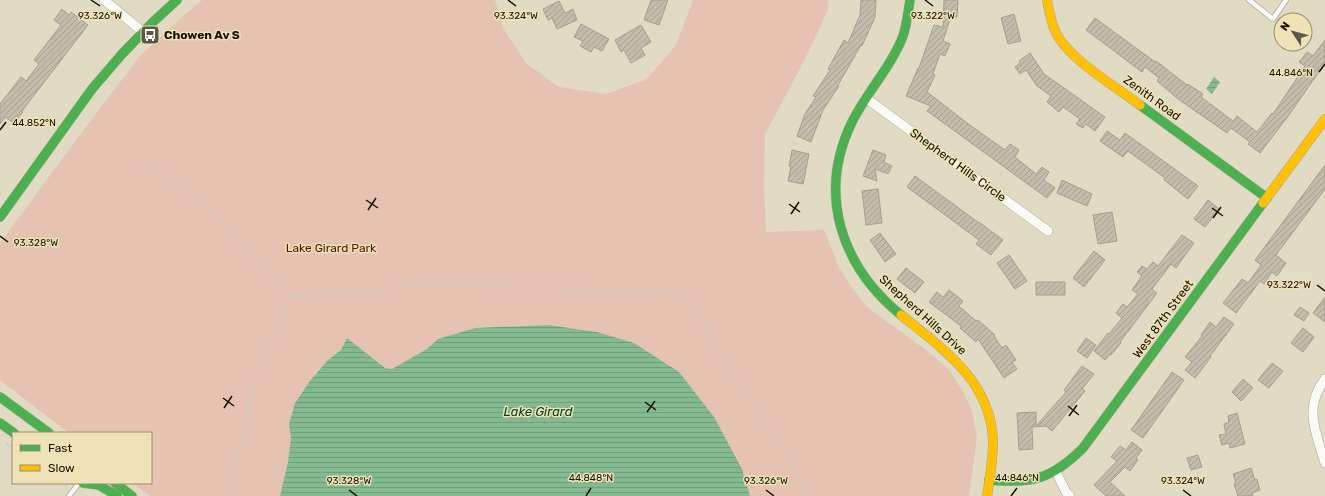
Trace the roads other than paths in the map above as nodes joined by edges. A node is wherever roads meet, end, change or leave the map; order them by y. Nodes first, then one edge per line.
1 (104, 0) edge
2 (177, 0) edge
3 (910, 0) edge
4 (1047, 0) edge
5 (1249, 0) edge
6 (1286, 0) edge
7 (143, 32) junction
8 (867, 99) junction
9 (1325, 119) edge
10 (1267, 198) junction
11 (0, 216) edge
12 (1048, 231) dead end
13 (1325, 379) edge
14 (0, 397) edge
15 (0, 423) edge
16 (13, 432) edge
17 (48, 432) edge
18 (1325, 463) edge
19 (1056, 472) junction
20 (990, 480) junction
21 (78, 484) edge
22 (80, 484) edge
23 (91, 484) edge
24 (116, 484) edge
25 (92, 492) dead end
26 (69, 496) edge
27 (117, 496) edge
28 (132, 496) edge
29 (987, 496) edge
30 (1070, 496) edge

1 - 7 street
2 - 7 street
3 - 8 street, Shepherd Hills Drive
4 - 10 street, Zenith Road
5 - 6 lane
7 - 11 street
8 - 12 street, Shepherd Hills Circle
8 - 20 street, Shepherd Hills Drive
9 - 10 street, West 87th Street
10 - 19 street, West 87th Street
13 - 18 street
14 - 17 street
15 - 16 street
19 - 20 street, West 87th Street
19 - 30 street
20 - 29 street, Shepherd Hills Drive
21 - 26 lane
22 - 25 street
23 - 27 street
24 - 28 street

